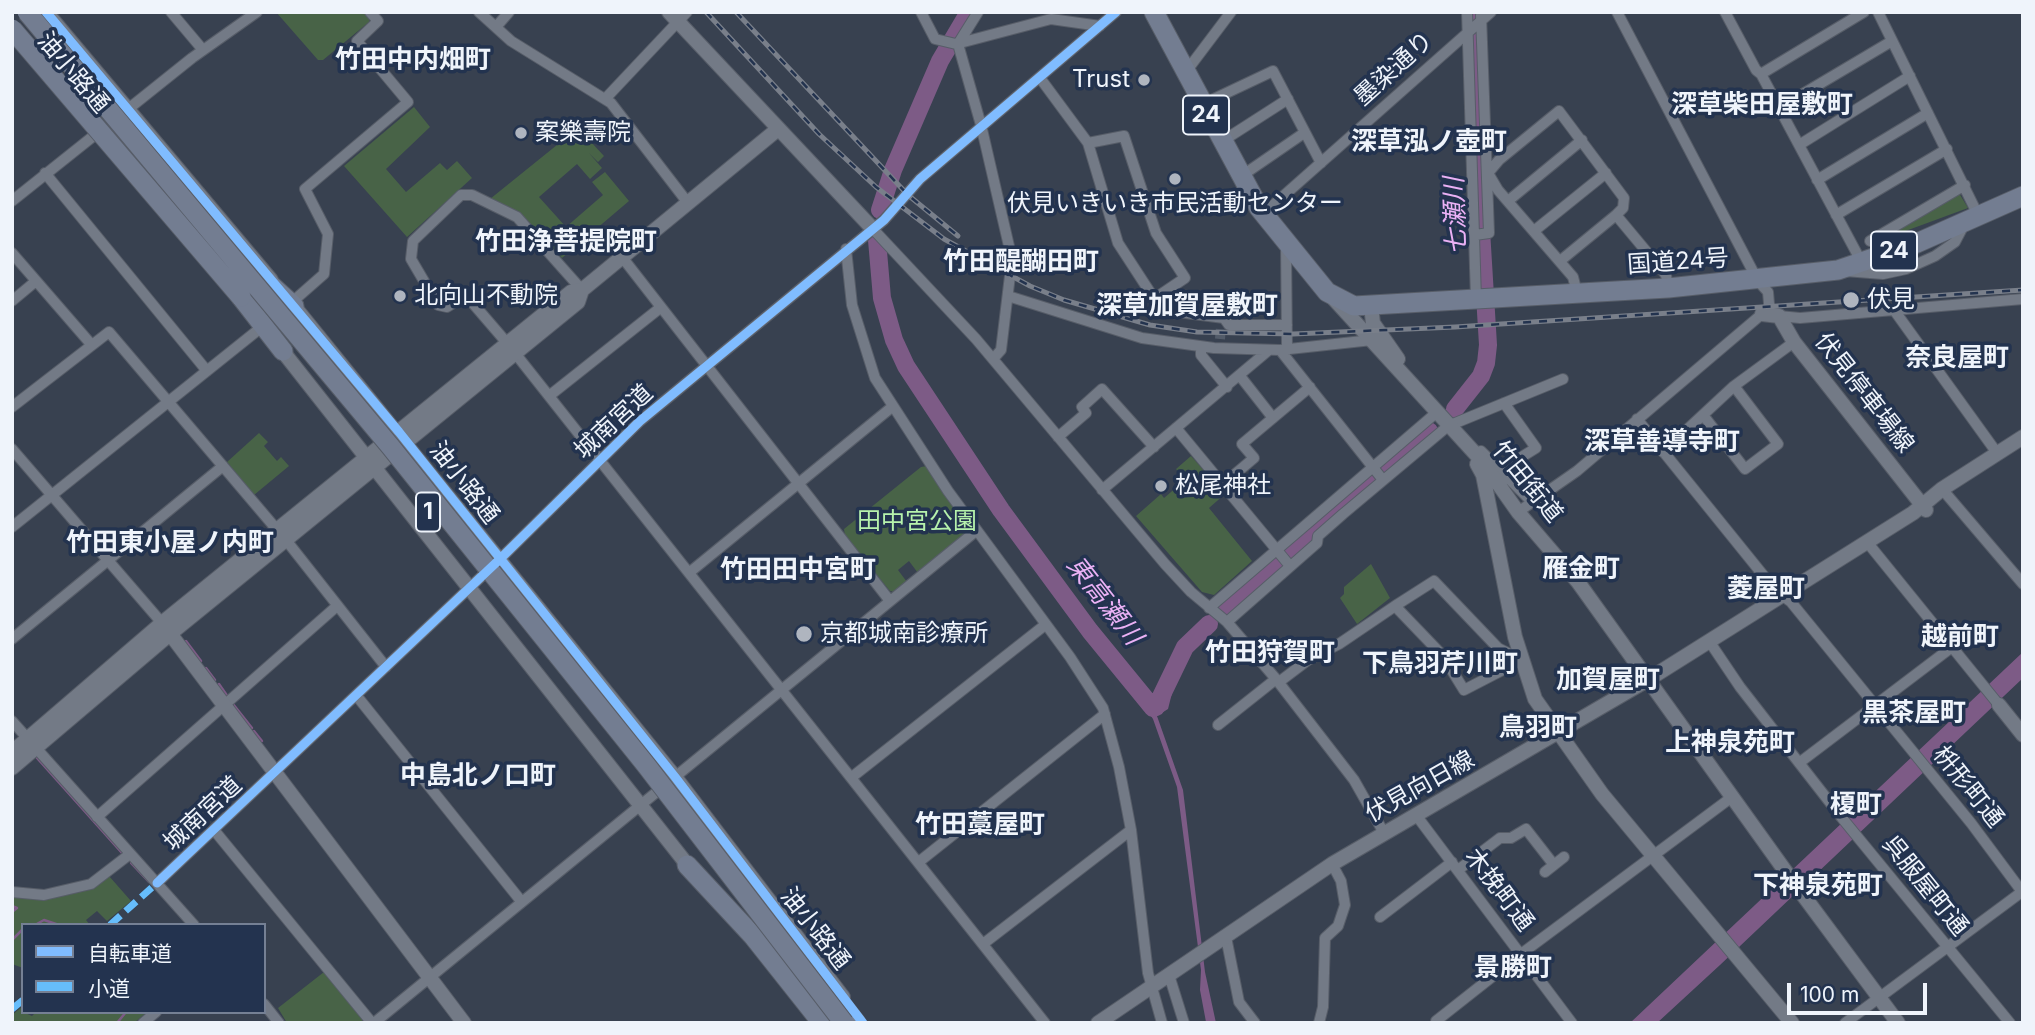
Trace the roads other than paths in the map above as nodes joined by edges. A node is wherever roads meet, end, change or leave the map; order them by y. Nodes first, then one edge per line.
1 (27, 12) edge
2 (37, 12) edge
3 (46, 12) edge
4 (171, 12) edge
5 (257, 12) edge
6 (370, 12) edge
7 (479, 12) edge
8 (509, 12) edge
9 (922, 12) edge
10 (978, 12) edge
11 (1116, 12) edge
12 (1154, 12) edge
13 (1231, 12) edge
14 (1467, 12) edge
15 (1617, 12) edge
16 (1725, 12) edge
17 (1864, 12) edge
18 (1878, 12) edge
19 (12, 13) edge
20 (678, 15) edge
21 (1483, 16) edge
22 (1100, 26) junction
23 (496, 27) junction
24 (12, 29) edge
25 (1469, 31) junction
26 (12, 37) edge
27 (1892, 41) junction
28 (957, 44) junction
29 (203, 50) junction
30 (1185, 73) junction
31 (1761, 74) junction
32 (1910, 76) junction
33 (1040, 78) junction
34 (605, 99) junction
35 (1288, 99) junction
36 (1201, 105) junction
37 (1779, 108) junction
38 (127, 110) junction
39 (1928, 113) junction
40 (981, 125) junction
41 (778, 129) junction
42 (1304, 133) junction
43 (95, 135) junction
44 (1582, 140) junction
45 (1221, 142) junction
46 (1088, 143) junction
47 (1799, 145) junction
48 (1947, 149) junction
49 (1321, 163) junction
50 (45, 173) junction
51 (1488, 173) junction
52 (1606, 173) junction
53 (1240, 177) junction
54 (1817, 180) junction
55 (1965, 185) junction
56 (2023, 196) edge
57 (12, 201) edge
58 (1508, 201) junction
59 (688, 203) junction
60 (1263, 214) junction
61 (1616, 215) junction
62 (1836, 215) junction
63 (1972, 220) junction
64 (872, 228) junction
65 (1534, 231) junction
66 (1480, 234) junction
67 (1870, 240) dead end
68 (1286, 244) junction
69 (846, 249) junction
70 (12, 253) edge
71 (622, 257) junction
72 (1560, 261) junction
73 (1861, 263) junction
74 (1838, 270) junction
75 (36, 281) junction
76 (1758, 281) junction
77 (1668, 288) junction
78 (582, 290) junction
79 (1327, 292) junction
80 (1577, 293) junction
81 (1008, 296) junction
82 (1154, 299) junction
83 (1481, 299) junction
84 (2023, 299) edge
85 (12, 301) edge
86 (293, 304) junction
87 (1371, 306) junction
88 (660, 308) junction
89 (1894, 310) junction
90 (1770, 315) junction
91 (1287, 325) junction
92 (263, 326) junction
93 (1372, 340) junction
94 (1794, 342) junction
95 (90, 343) junction
96 (1201, 347) junction
97 (511, 348) junction
98 (1279, 349) junction
99 (283, 351) junction
100 (992, 359) junction
101 (706, 367) junction
102 (207, 371) junction
103 (1240, 376) junction
104 (1407, 379) junction
105 (1563, 379) dead end
106 (1734, 386) junction
107 (1227, 387) junction
108 (1310, 387) junction
109 (549, 396) junction
110 (168, 402) junction
111 (1504, 403) junction
112 (12, 407) edge
113 (892, 407) junction
114 (1436, 413) junction
115 (1703, 415) junction
116 (1273, 418) junction
117 (1637, 419) junction
118 (1448, 426) junction
119 (1176, 428) junction
120 (1058, 437) junction
121 (2023, 437) edge
122 (403, 438) junction
123 (1465, 445) junction
124 (1154, 447) junction
125 (12, 449) edge
126 (1663, 452) junction
127 (1997, 453) junction
128 (600, 460) junction
129 (371, 464) junction
130 (223, 466) junction
131 (1378, 474) junction
132 (1502, 480) junction
133 (799, 483) junction
134 (1222, 485) junction
135 (1102, 490) junction
136 (1945, 492) junction
137 (51, 495) junction
138 (1487, 498) junction
139 (1532, 502) junction
140 (1343, 504) junction
141 (1920, 509) junction
142 (1518, 512) junction
143 (12, 527) edge
144 (976, 531) junction
145 (1313, 531) junction
146 (282, 536) junction
147 (1867, 542) junction
148 (500, 559) junction
149 (1283, 559) junction
150 (108, 560) junction
151 (690, 572) junction
152 (2023, 583) edge
153 (468, 590) junction
154 (1782, 596) junction
155 (890, 601) junction
156 (337, 606) junction
157 (1395, 606) junction
158 (1209, 608) junction
159 (1227, 622) junction
160 (1045, 625) junction
161 (166, 629) junction
162 (12, 639) edge
163 (1709, 641) junction
164 (1952, 647) junction
165 (1522, 660) junction
166 (386, 667) junction
167 (1649, 679) junction
168 (1278, 681) junction
169 (782, 689) junction
170 (356, 695) junction
171 (1999, 705) joint
172 (1876, 706) junction
173 (225, 707) junction
174 (1105, 714) junction
175 (12, 721) edge
176 (1218, 725) dead end
177 (1558, 734) junction
178 (2023, 735) edge
179 (31, 743) junction
180 (12, 752) edge
181 (1799, 763) junction
182 (12, 768) edge
183 (274, 773) junction
184 (852, 776) junction
185 (671, 780) junction
186 (1732, 797) junction
187 (641, 806) junction
188 (1416, 815) junction
189 (97, 817) junction
190 (1131, 830) junction
191 (214, 831) junction
192 (1384, 833) junction
193 (130, 854) junction
194 (1653, 856) junction
195 (1564, 857) dead end
196 (920, 861) junction
197 (1332, 864) junction
198 (687, 865) junction
199 (1455, 866) junction
200 (157, 883) junction
201 (12, 892) edge
202 (2023, 892) edge
203 (522, 901) junction
204 (1380, 917) dead end
205 (192, 923) edge
206 (1223, 939) junction
207 (984, 944) junction
208 (1948, 948) junction
209 (1521, 954) junction
210 (1169, 975) junction
211 (429, 977) junction
212 (1151, 988) junction
213 (1879, 998) junction
214 (266, 1007) edge
215 (1436, 1021) edge
216 (279, 1023) edge
217 (373, 1023) edge
218 (464, 1023) edge
219 (810, 1023) edge
220 (822, 1023) edge
221 (830, 1023) edge
222 (845, 1023) edge
223 (856, 1023) edge
224 (863, 1023) edge
225 (1045, 1023) edge
226 (1098, 1023) edge
227 (1162, 1023) edge
228 (1184, 1023) edge
229 (1255, 1023) edge
230 (1319, 1023) edge
231 (1572, 1023) edge
232 (1792, 1023) edge
233 (1845, 1023) edge
234 (1898, 1023) edge
235 (2010, 1023) edge

1 - 222 highway, 1, bridge
2 - 86 highway
3 - 38 street, 油小路通
4 - 29 street
5 - 29 street
6 - 86 street
7 - 23 street
8 - 23 street
9 - 28 street
10 - 28 street
11 - 22 street, 城南宮道
12 - 30 highway, 竹田街道 / 24
13 - 30 street
14 - 25 street
15 - 76 street
16 - 31 street
17 - 31 street
18 - 27 street
19 - 221 highway, 1
20 - 34 street
20 - 41 street
21 - 25 street, 墨染通り
21 - 51 street
22 - 28 street
22 - 33 street, 城南宮道
23 - 34 street
24 - 99 highway, bridge
25 - 49 street, 墨染通り
25 - 66 street
26 - 43 street, 油小路通
27 - 32 street
27 - 37 street
28 - 40 street
29 - 38 street
30 - 36 highway, 竹田街道 / 24
31 - 37 street
32 - 39 street
32 - 47 street
33 - 40 street, 城南宮道
33 - 46 street
34 - 59 street
35 - 36 street
35 - 42 street
35 - 45 street
36 - 45 highway, 竹田街道 / 24
37 - 47 street
38 - 43 street
38 - 86 street, 油小路通
39 - 48 street
39 - 54 street
40 - 64 street, 城南宮道
40 - 81 street
41 - 59 street
41 - 64 street
42 - 49 street
42 - 53 street
43 - 50 street
43 - 92 street, 油小路通
44 - 51 street
44 - 52 street
44 - 58 street
45 - 53 highway, 竹田街道 / 24
46 - 82 street
46 - 82 street
47 - 54 street
48 - 55 street
48 - 62 street
49 - 60 street, 墨染通り
50 - 57 street
50 - 102 street
51 - 58 street
51 - 66 street
52 - 61 street
52 - 65 street
53 - 60 highway, 竹田街道 / 24
54 - 62 street
55 - 63 street
55 - 67 street
56 - 63 highway, 国道24号 / 24
58 - 65 street
59 - 71 street
60 - 68 highway, 竹田街道 / 24
61 - 72 street
61 - 77 street
62 - 73 street
63 - 73 highway, 国道24号 / 24
63 - 74 street
64 - 69 street, 城南宮道
64 - 100 street
65 - 72 street
66 - 83 street
68 - 79 highway, 竹田街道 / 24
68 - 91 street
69 - 101 street, 城南宮道
69 - 113 street
70 - 75 street
71 - 78 street
71 - 88 street
72 - 80 street
73 - 74 highway, 国道24号 / 24
74 - 76 highway, 国道24号 / 24
75 - 85 street
75 - 95 street
76 - 77 highway, 国道24号 / 24
76 - 90 street
77 - 80 highway, 国道24号 / 24
78 - 97 street
78 - 97 street
79 - 87 highway, 国道24号 / 24
79 - 93 street, 竹田街道
80 - 83 highway, 国道24号 / 24
81 - 96 street
81 - 100 street
82 - 91 street
83 - 87 highway, 国道24号 / 24
84 - 89 street
86 - 122 street, 油小路通
87 - 104 street
88 - 101 street
88 - 109 street
89 - 90 street
89 - 127 street
90 - 94 street, 伏見停車場線
90 - 117 street
91 - 98 street
92 - 99 street, 油小路通
92 - 102 street
93 - 98 street
93 - 104 street, 竹田街道
94 - 106 street
94 - 141 street, 伏見停車場線
95 - 110 street
95 - 112 street
96 - 98 street
96 - 107 street
97 - 109 street
97 - 122 street
98 - 103 street
98 - 108 street
99 - 129 street, 油小路通
100 - 120 street
101 - 128 street, 城南宮道
101 - 133 street
102 - 110 street
103 - 107 street
103 - 116 street
104 - 114 street, 竹田街道
105 - 111 street
106 - 115 street
106 - 115 street
107 - 119 street
108 - 116 street
108 - 131 street
109 - 128 street
110 - 130 street
110 - 137 street
111 - 118 street
111 - 132 street
113 - 133 street
113 - 144 street
114 - 118 street, 竹田街道
114 - 131 street
115 - 126 street
116 - 134 street
117 - 126 street, 枡形町通
117 - 139 street
118 - 123 street, 竹田街道
118 - 131 street
119 - 124 street
119 - 134 street
120 - 124 street
120 - 135 street
121 - 127 street, 伏見向日線
122 - 129 street
122 - 148 street, 油小路通
123 - 132 street, 竹田街道
123 - 138 street, 竹田街道
124 - 135 street
125 - 137 street
126 - 154 street, 枡形町通
127 - 136 street, 伏見向日線
128 - 148 street, 城南宮道
128 - 151 street
129 - 146 street
129 - 153 street, 油小路通
130 - 146 street
130 - 150 street
131 - 140 street
131 - 140 street
132 - 138 street
132 - 139 street
132 - 142 street, 竹田街道
133 - 151 street
133 - 155 street
134 - 149 street
135 - 158 street
136 - 141 street, 伏見向日線
136 - 152 street
137 - 143 street
137 - 150 street
138 - 165 street, 竹田街道
139 - 142 street
140 - 145 street
140 - 145 street
141 - 147 street, 伏見向日線
142 - 167 street, 竹田街道
144 - 155 street
144 - 160 street
145 - 149 street
145 - 149 street
146 - 156 street
146 - 161 street
147 - 154 street, 伏見向日線
147 - 164 street
148 - 153 street, 城南宮道
148 - 185 street, 油小路通
149 - 158 street
149 - 159 street
150 - 161 street
150 - 162 street
151 - 169 street
153 - 166 street, 城南宮道
153 - 187 street, 油小路通
154 - 163 street, 伏見向日線
154 - 172 street, 枡形町通
155 - 169 street
156 - 166 street
156 - 173 street
157 - 165 street
157 - 165 street
157 - 168 street
158 - 159 street
159 - 168 street
160 - 174 street
160 - 184 street
161 - 173 street
161 - 179 street
163 - 167 street, 伏見向日線
163 - 181 street, 呉服屋町通
164 - 171 street
164 - 172 street
165 - 177 street, 竹田街道
166 - 170 street, 城南宮道
167 - 177 street, 伏見向日線
167 - 186 street, 竹田街道
168 - 176 street
168 - 192 street
169 - 184 street
169 - 185 street
170 - 183 street, 城南宮道
170 - 203 street
171 - 178 street
172 - 181 street
172 - 202 street, 枡形町通
173 - 183 street
173 - 189 street
174 - 190 street
174 - 196 street
175 - 179 street
177 - 188 street, 伏見向日線
177 - 194 street, 竹田街道
179 - 180 street
179 - 182 street
179 - 189 street
181 - 208 street, 呉服屋町通
183 - 191 street, 城南宮道
183 - 211 street
184 - 196 street
185 - 187 street
185 - 223 highway
185 - 224 street, 油小路通
186 - 194 street
186 - 213 street, 竹田街道
187 - 198 street, 油小路通
187 - 203 street
188 - 192 street, 伏見向日線
188 - 199 street, 木挽町通
189 - 193 street
190 - 207 street
190 - 212 street
191 - 200 street, 城南宮道
191 - 217 street
192 - 197 street, 伏見向日線
193 - 200 street
193 - 201 street
194 - 209 street
194 - 232 street, 竹田街道
195 - 199 street
196 - 207 street
197 - 206 street, 伏見向日線
197 - 230 street
198 - 219 street, 油小路通
198 - 220 highway
199 - 204 street
199 - 209 street, 木挽町通
200 - 205 street
202 - 208 street
203 - 211 street
206 - 210 street, 伏見向日線
206 - 229 street
207 - 225 street
208 - 213 street
208 - 235 street, 呉服屋町通
209 - 215 street
209 - 231 street, 木挽町通
210 - 212 street, 伏見向日線
210 - 228 street
211 - 217 street
211 - 218 street
212 - 226 street, 伏見向日線
212 - 227 street
213 - 233 street
213 - 234 street, 竹田街道
214 - 216 street

